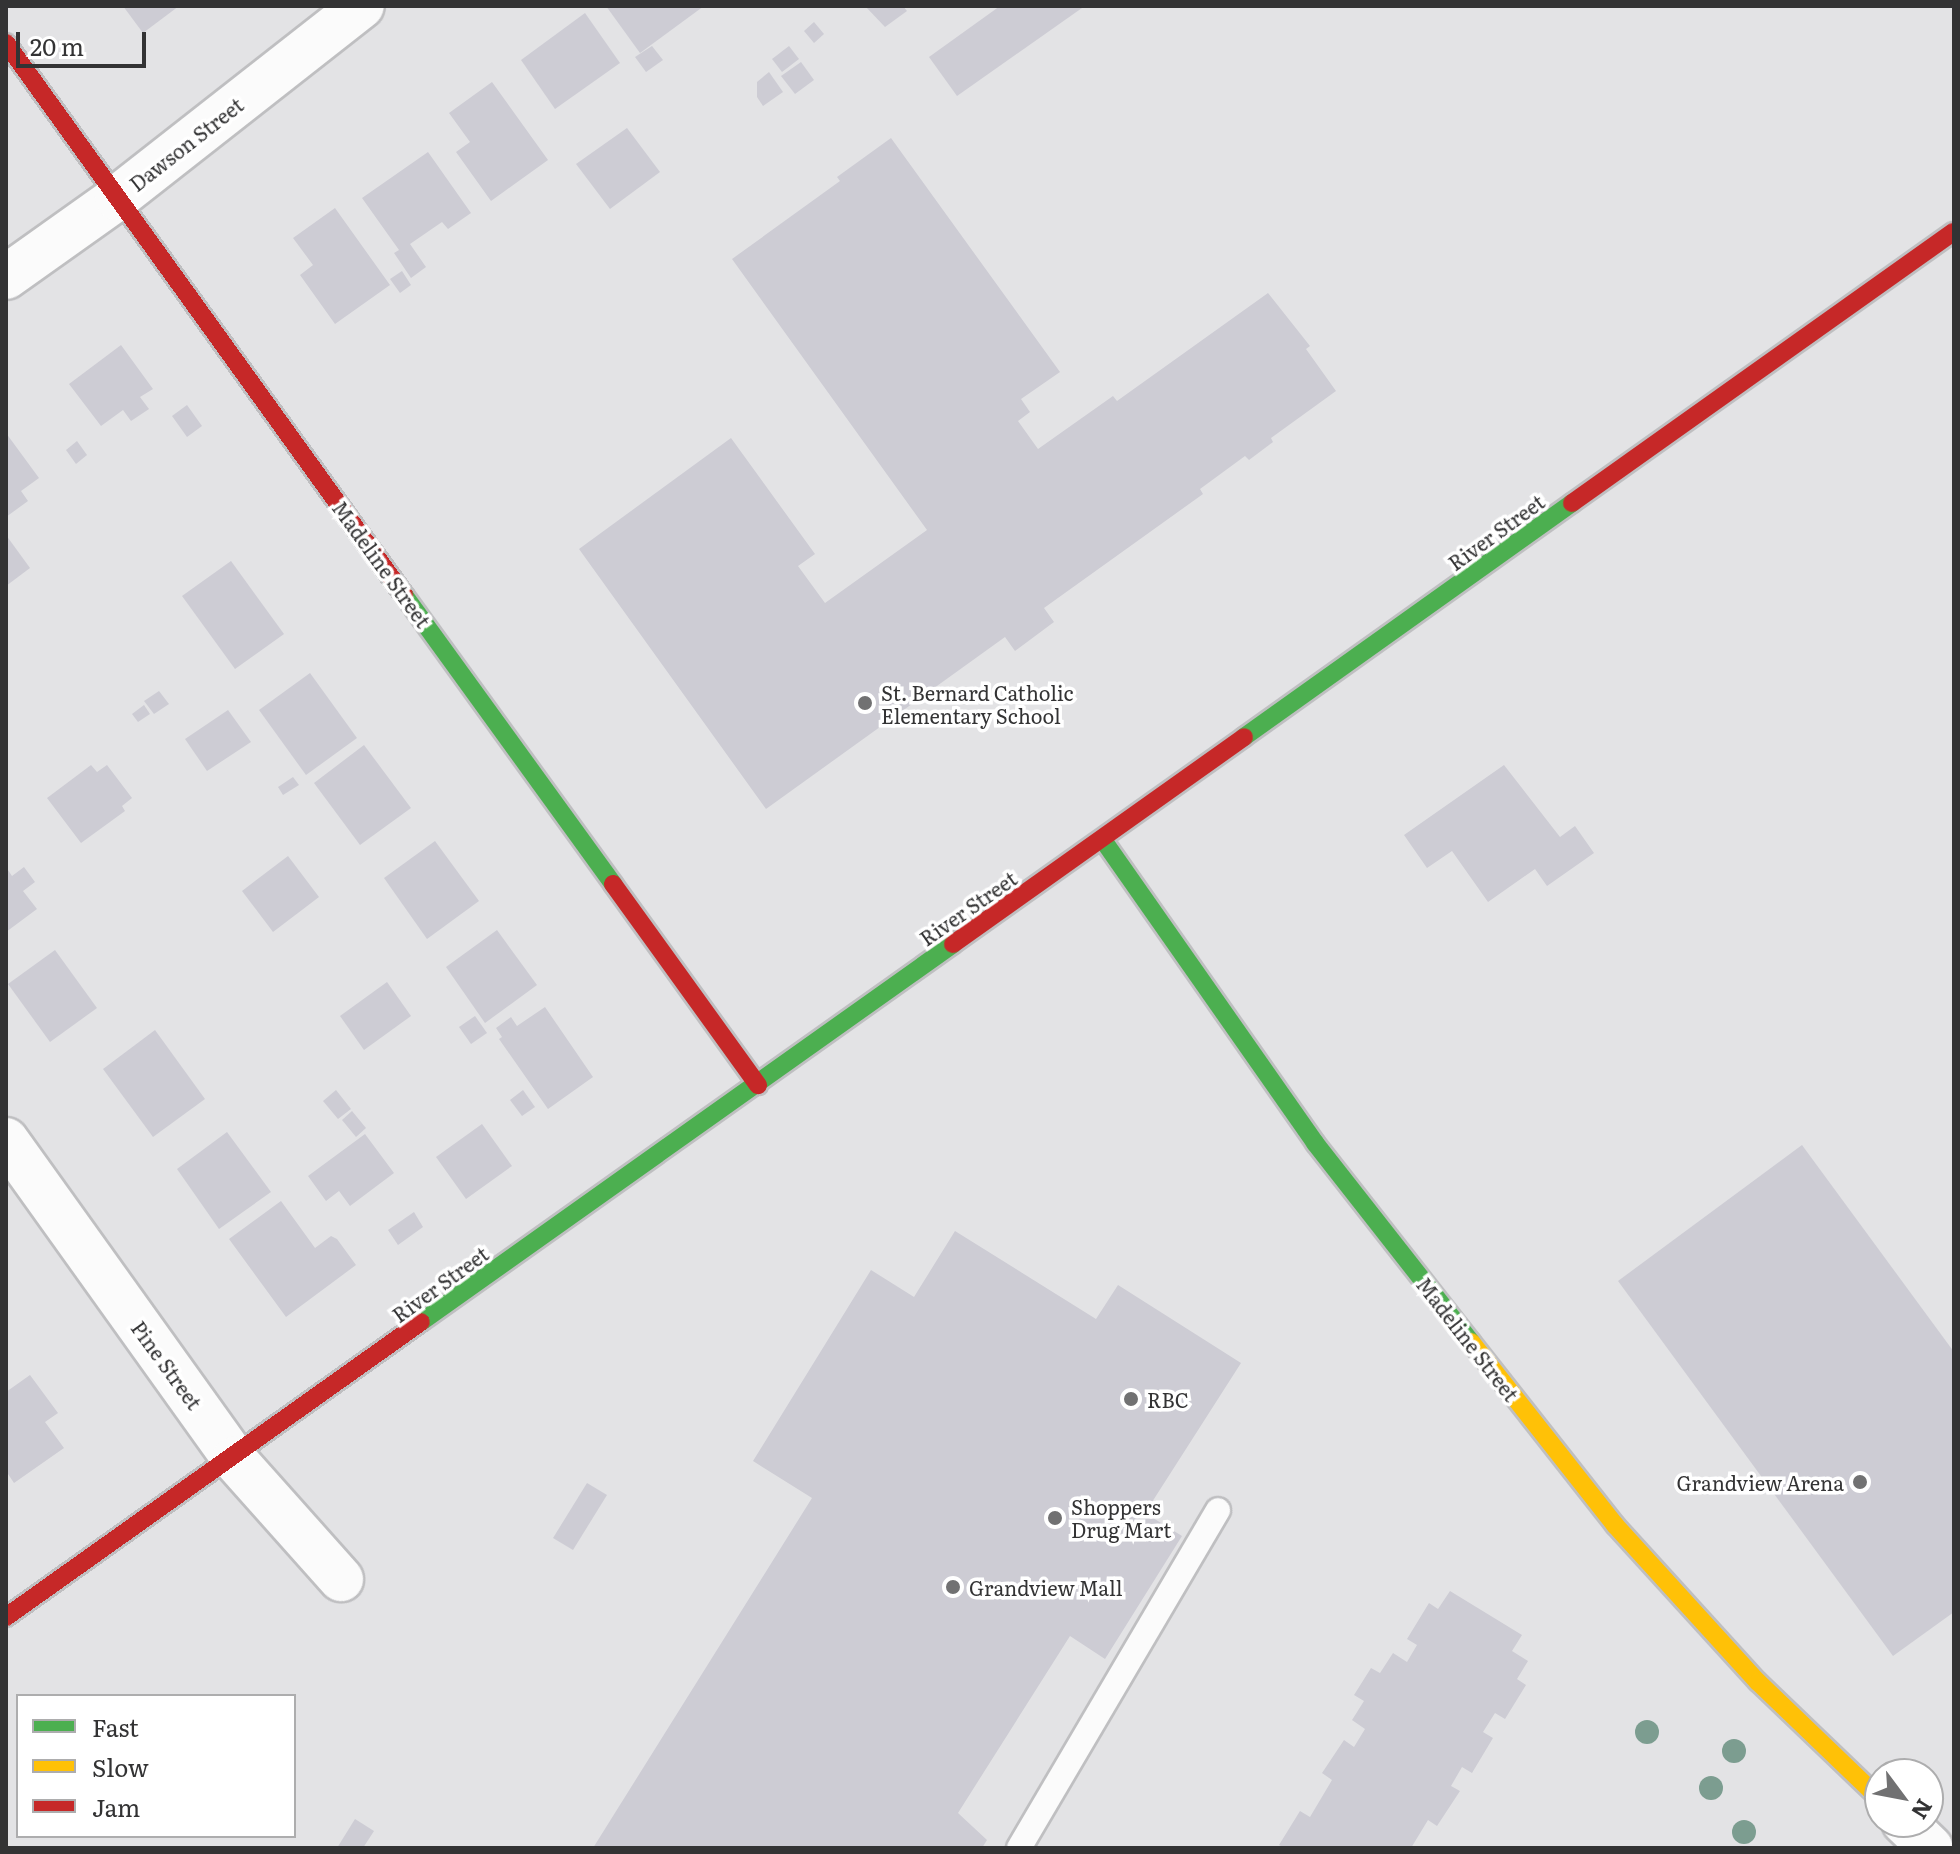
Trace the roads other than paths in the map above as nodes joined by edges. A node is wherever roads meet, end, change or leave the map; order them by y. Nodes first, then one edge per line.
1 (362, 6) edge
2 (6, 43) edge
3 (117, 198) junction
4 (1954, 232) edge
5 (6, 277) edge
6 (1103, 840) junction
7 (758, 1085) junction
8 (6, 1140) edge
9 (234, 1459) junction
10 (1218, 1510) dead end
11 (341, 1579) dead end
12 (6, 1617) edge
13 (1864, 1784) edge
14 (1019, 1848) edge

1 - 3 street, Dawson Street
2 - 3 street, Madeline Street
3 - 5 street, Dawson Street
3 - 7 street, Madeline Street
4 - 6 street, River Street
6 - 7 street, River Street
6 - 13 street, Madeline Street
7 - 9 street, River Street
8 - 9 street, Pine Street
9 - 11 street, Pine Street
9 - 12 street, River Street
10 - 14 lane

